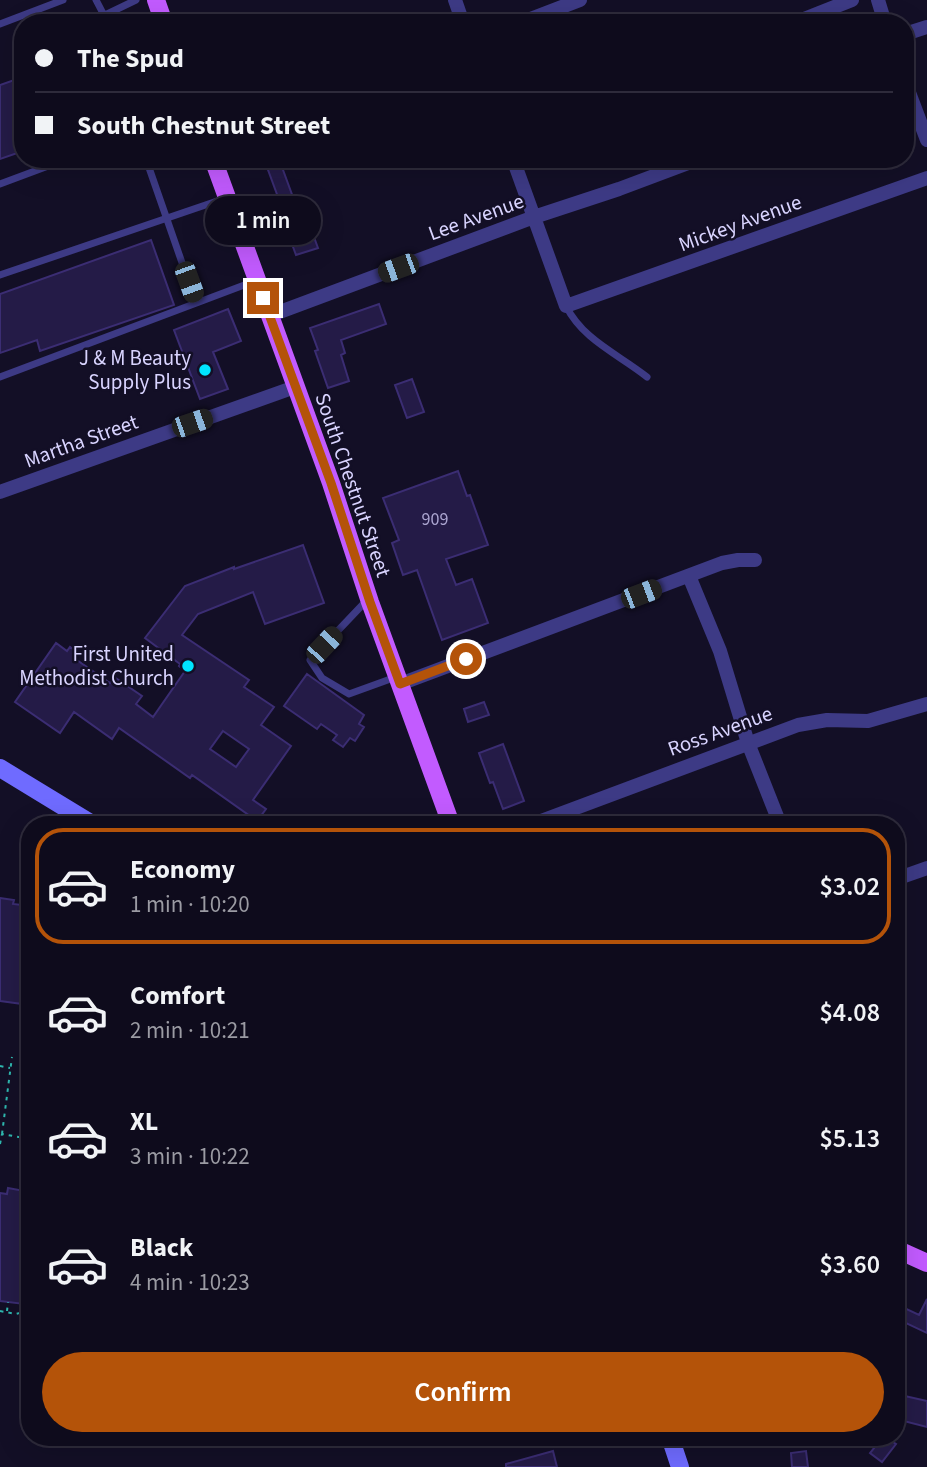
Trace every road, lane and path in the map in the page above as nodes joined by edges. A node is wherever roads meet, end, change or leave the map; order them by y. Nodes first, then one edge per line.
1 (63, 0) edge
2 (136, 0) edge
3 (580, 0) edge
4 (852, 0) edge
5 (26, 14) edge
6 (115, 14) edge
7 (543, 14) edge
8 (817, 14) edge
9 (914, 108) edge
10 (927, 140) edge
11 (43, 168) edge
12 (149, 168) edge
13 (216, 168) edge
14 (516, 168) edge
15 (675, 168) edge
16 (927, 178) edge
17 (0, 184) edge
18 (227, 198) junction
19 (534, 217) junction
20 (167, 219) junction
21 (0, 275) edge
22 (257, 281) junction
23 (197, 303) junction
24 (566, 306) junction
25 (269, 316) junction
26 (0, 377) edge
27 (647, 377) dead end
28 (295, 387) junction
29 (0, 492) edge
30 (755, 560) dead end
31 (689, 576) junction
32 (368, 598) junction
33 (398, 680) junction
34 (927, 704) edge
35 (748, 743) junction
36 (0, 768) edge
37 (79, 816) edge
38 (449, 816) edge
39 (554, 816) edge
40 (777, 816) edge
41 (927, 867) edge
42 (905, 876) edge
43 (12, 1056) dead end
44 (0, 1066) edge
45 (11, 1068) junction
46 (2, 1134) edge
47 (21, 1137) edge
48 (0, 1144) edge
49 (905, 1253) edge
50 (927, 1262) edge
51 (8, 1302) dead end
52 (0, 1311) edge
53 (6, 1312) junction
54 (21, 1313) edge
55 (673, 1446) edge
56 (680, 1467) edge

1 - 5 lane
2 - 6 lane
3 - 7 street
4 - 8 street
9 - 10 street
11 - 17 lane
12 - 20 lane
13 - 18 main road, South Chestnut Street
14 - 19 street
15 - 19 street, Lee Avenue
16 - 24 street, Mickey Avenue
18 - 20 lane
18 - 22 main road, South Chestnut Street
19 - 24 street
19 - 25 street, Lee Avenue
20 - 21 lane
20 - 23 lane
22 - 23 lane
22 - 25 main road, South Chestnut Street
23 - 26 lane
24 - 27 lane
25 - 28 main road, South Chestnut Street
28 - 29 street, Martha Street
28 - 32 main road, South Chestnut Street
30 - 31 street
31 - 33 street
31 - 35 street
32 - 33 main road, South Chestnut Street
32 - 33 lane
33 - 38 main road, South Chestnut Street
34 - 35 street, Ross Avenue
35 - 39 street, Ross Avenue
35 - 40 street
36 - 37 main road
41 - 42 street
43 - 45 path
44 - 45 path
45 - 46 path
46 - 47 path
46 - 48 path
49 - 50 main road
51 - 53 path
52 - 53 path
53 - 54 path
55 - 56 main road

